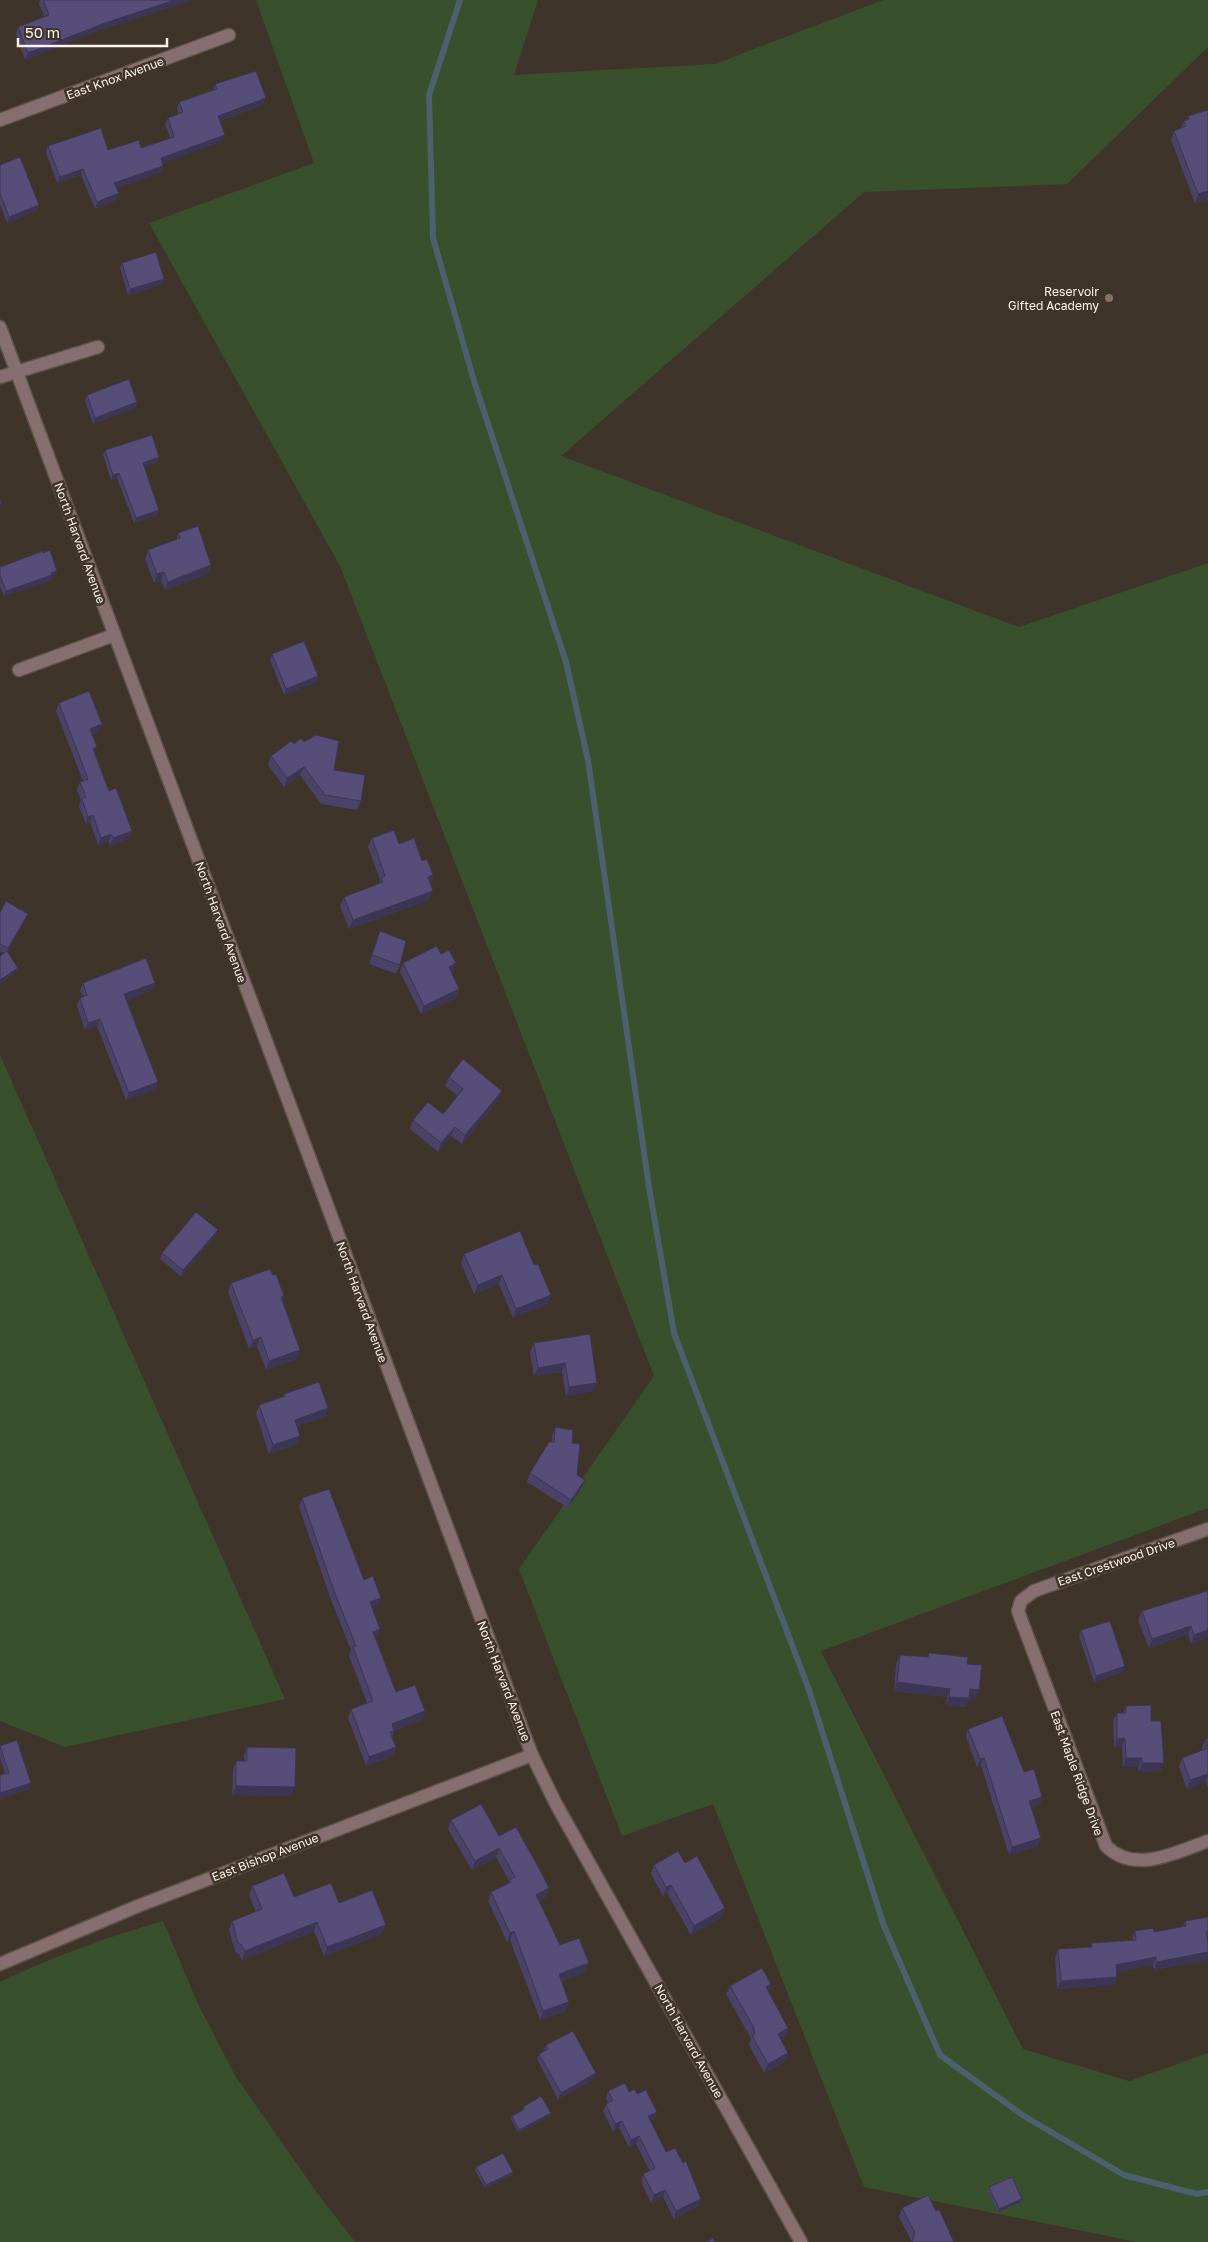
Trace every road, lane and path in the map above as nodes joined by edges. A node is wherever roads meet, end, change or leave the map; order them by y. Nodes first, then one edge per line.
1 (229, 35) dead end
2 (0, 120) edge
3 (0, 327) edge
4 (98, 347) dead end
5 (16, 371) junction
6 (0, 377) edge
7 (114, 635) junction
8 (19, 670) dead end
9 (1208, 1529) edge
10 (1025, 1597) joint
11 (532, 1755) junction
12 (1208, 1840) edge
13 (0, 1964) edge
14 (801, 2242) edge

1 - 2 street, East Knox Avenue
3 - 5 street, North Harvard Avenue
4 - 5 street
5 - 6 street
5 - 7 street, North Harvard Avenue
7 - 8 street
7 - 11 street, North Harvard Avenue
9 - 10 street, East Crestwood Drive
10 - 12 street, East Maple Ridge Drive
11 - 13 street, East Bishop Avenue
11 - 14 street, North Harvard Avenue

